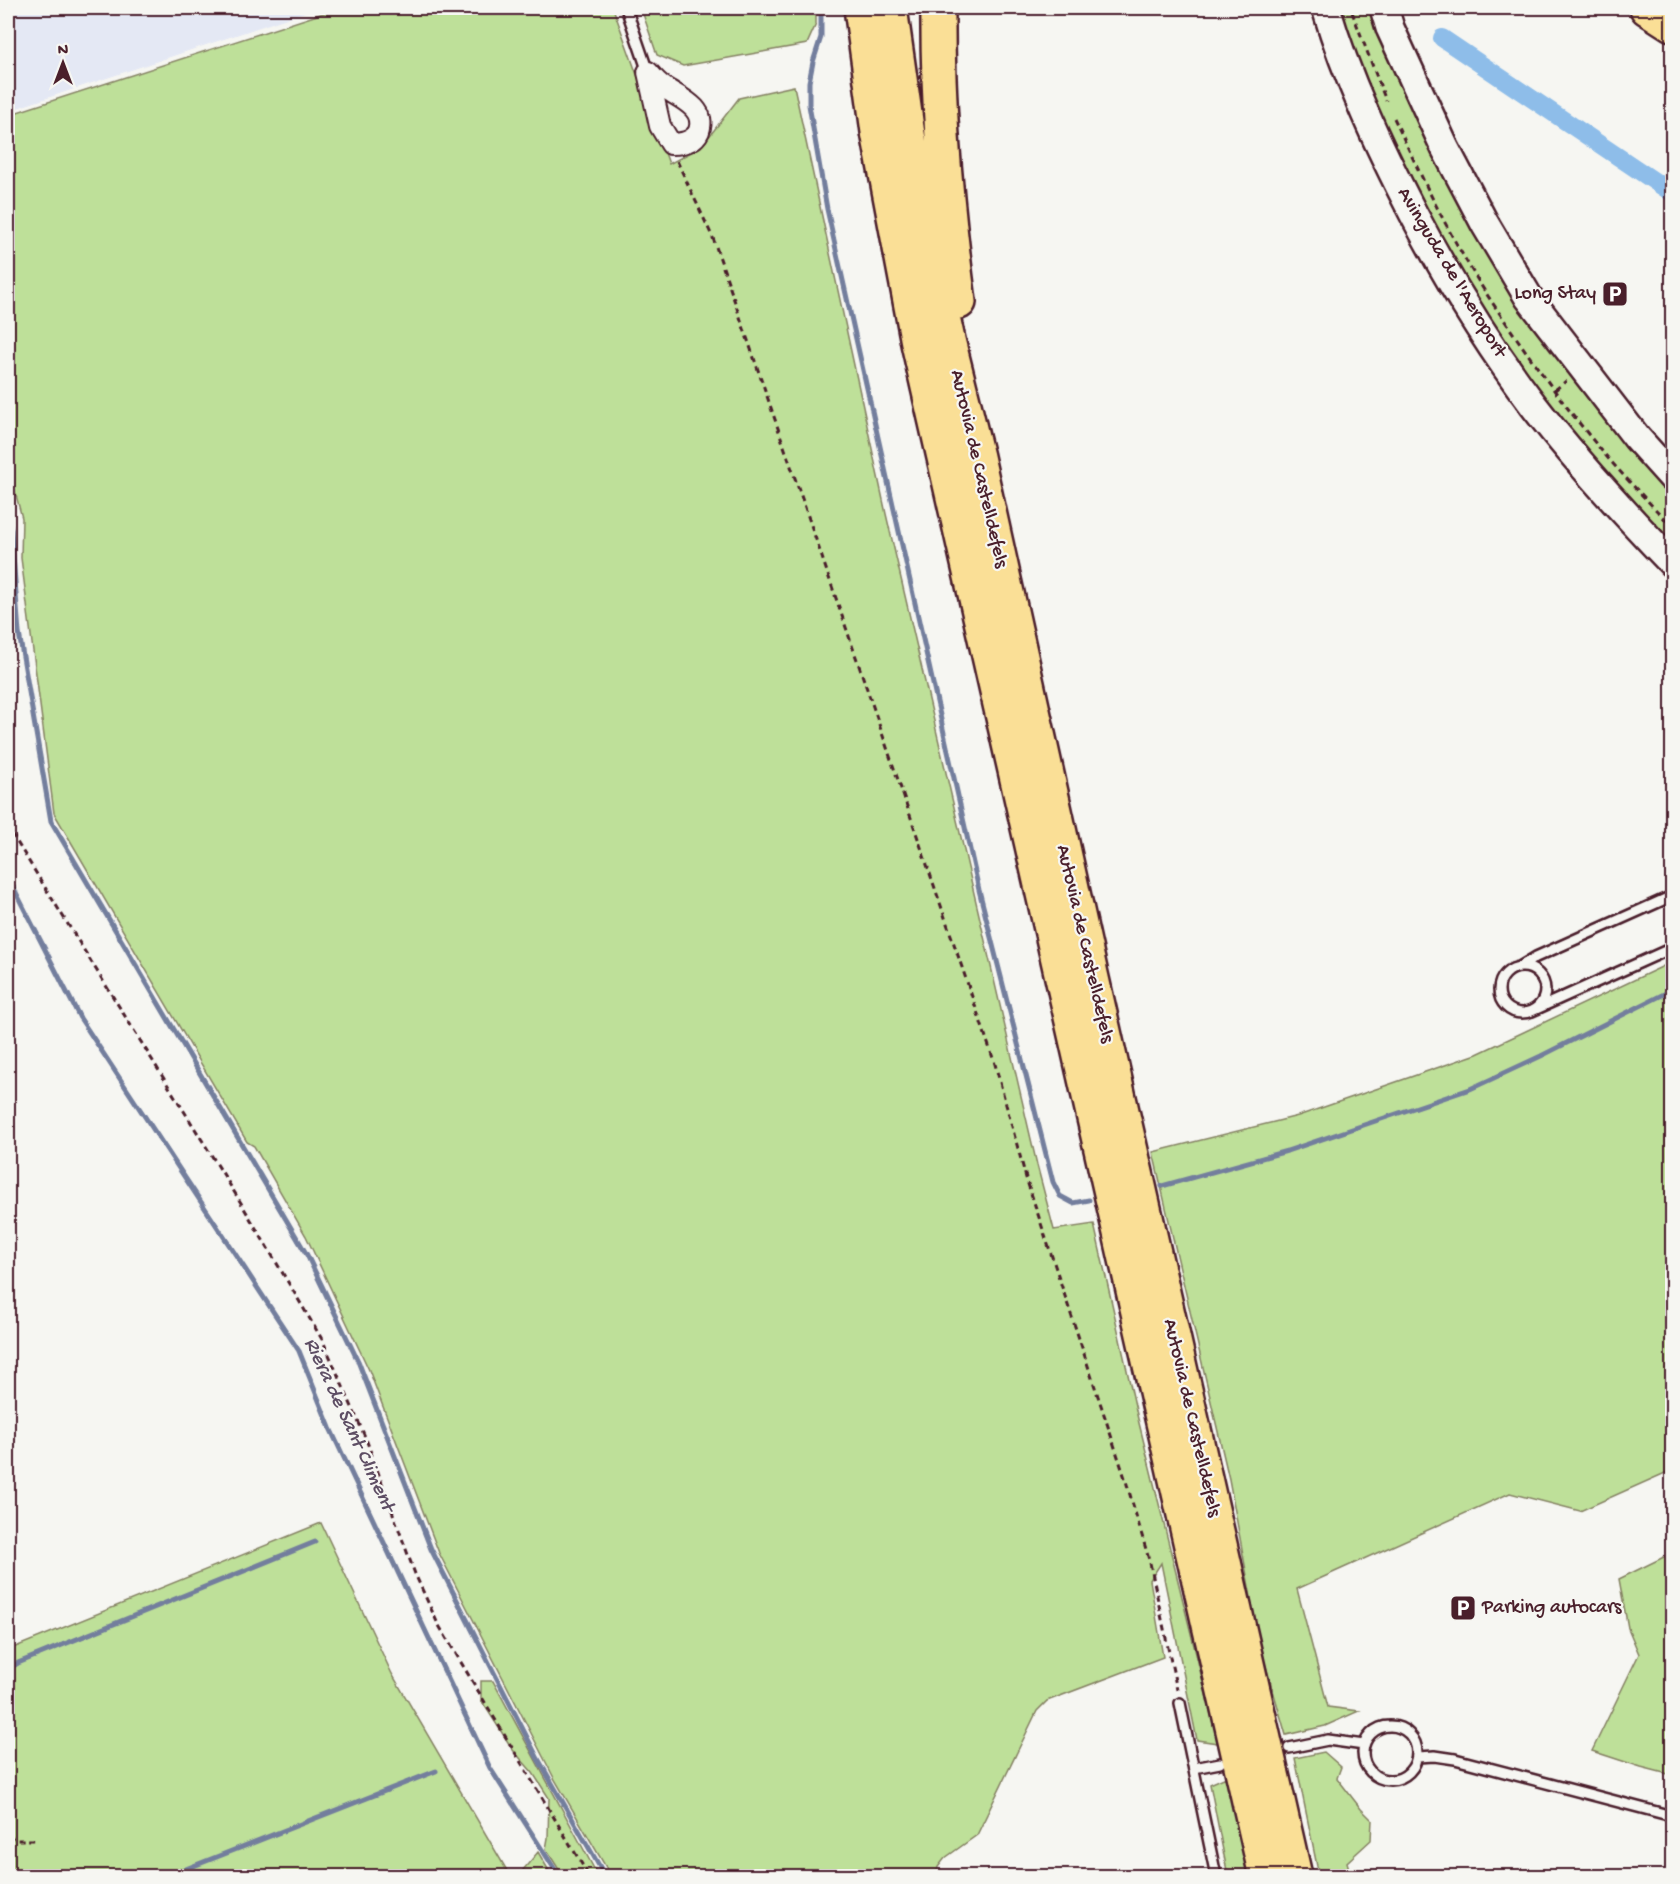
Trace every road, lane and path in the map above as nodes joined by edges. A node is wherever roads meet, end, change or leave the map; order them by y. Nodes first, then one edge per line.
1 (626, 8) edge
2 (861, 8) edge
3 (890, 8) edge
4 (938, 8) edge
5 (1326, 8) edge
6 (1384, 8) edge
7 (1647, 8) edge
8 (1672, 24) edge
9 (648, 72) junction
10 (671, 144) junction
11 (1582, 369) junction
12 (1534, 405) junction
13 (977, 457) junction
14 (1672, 477) edge
15 (1672, 563) edge
16 (8, 824) edge
17 (1672, 896) edge
18 (1672, 948) edge
19 (1521, 966) junction
20 (1532, 1011) junction
21 (1180, 1703) joint
22 (1364, 1745) junction
23 (1289, 1748) dead end
24 (1417, 1757) junction
25 (1220, 1762) dead end
26 (1194, 1768) junction
27 (1672, 1816) edge
28 (8, 1836) edge
29 (38, 1840) dead end
30 (589, 1876) edge
31 (1216, 1876) edge
32 (1266, 1876) edge
33 (1295, 1876) edge

1 - 9 lane
2 - 32 highway, Autovia de Castelldefels
3 - 13 highway, Autovia de Castelldefels
4 - 13 highway
5 - 12 street, Avinguda de l'Aeroport
6 - 11 street
7 - 8 highway
9 - 10 street
9 - 10 street
10 - 21 path
11 - 12 path
11 - 14 street
12 - 15 street, Avinguda de l'Aeroport
13 - 33 highway, Autovia de Castelldefels
16 - 30 path
17 - 19 lane
18 - 20 lane
19 - 20 lane
19 - 20 lane
21 - 26 lane
22 - 23 lane
22 - 24 lane
22 - 24 lane
24 - 27 lane
25 - 26 lane
26 - 31 lane
28 - 29 path

